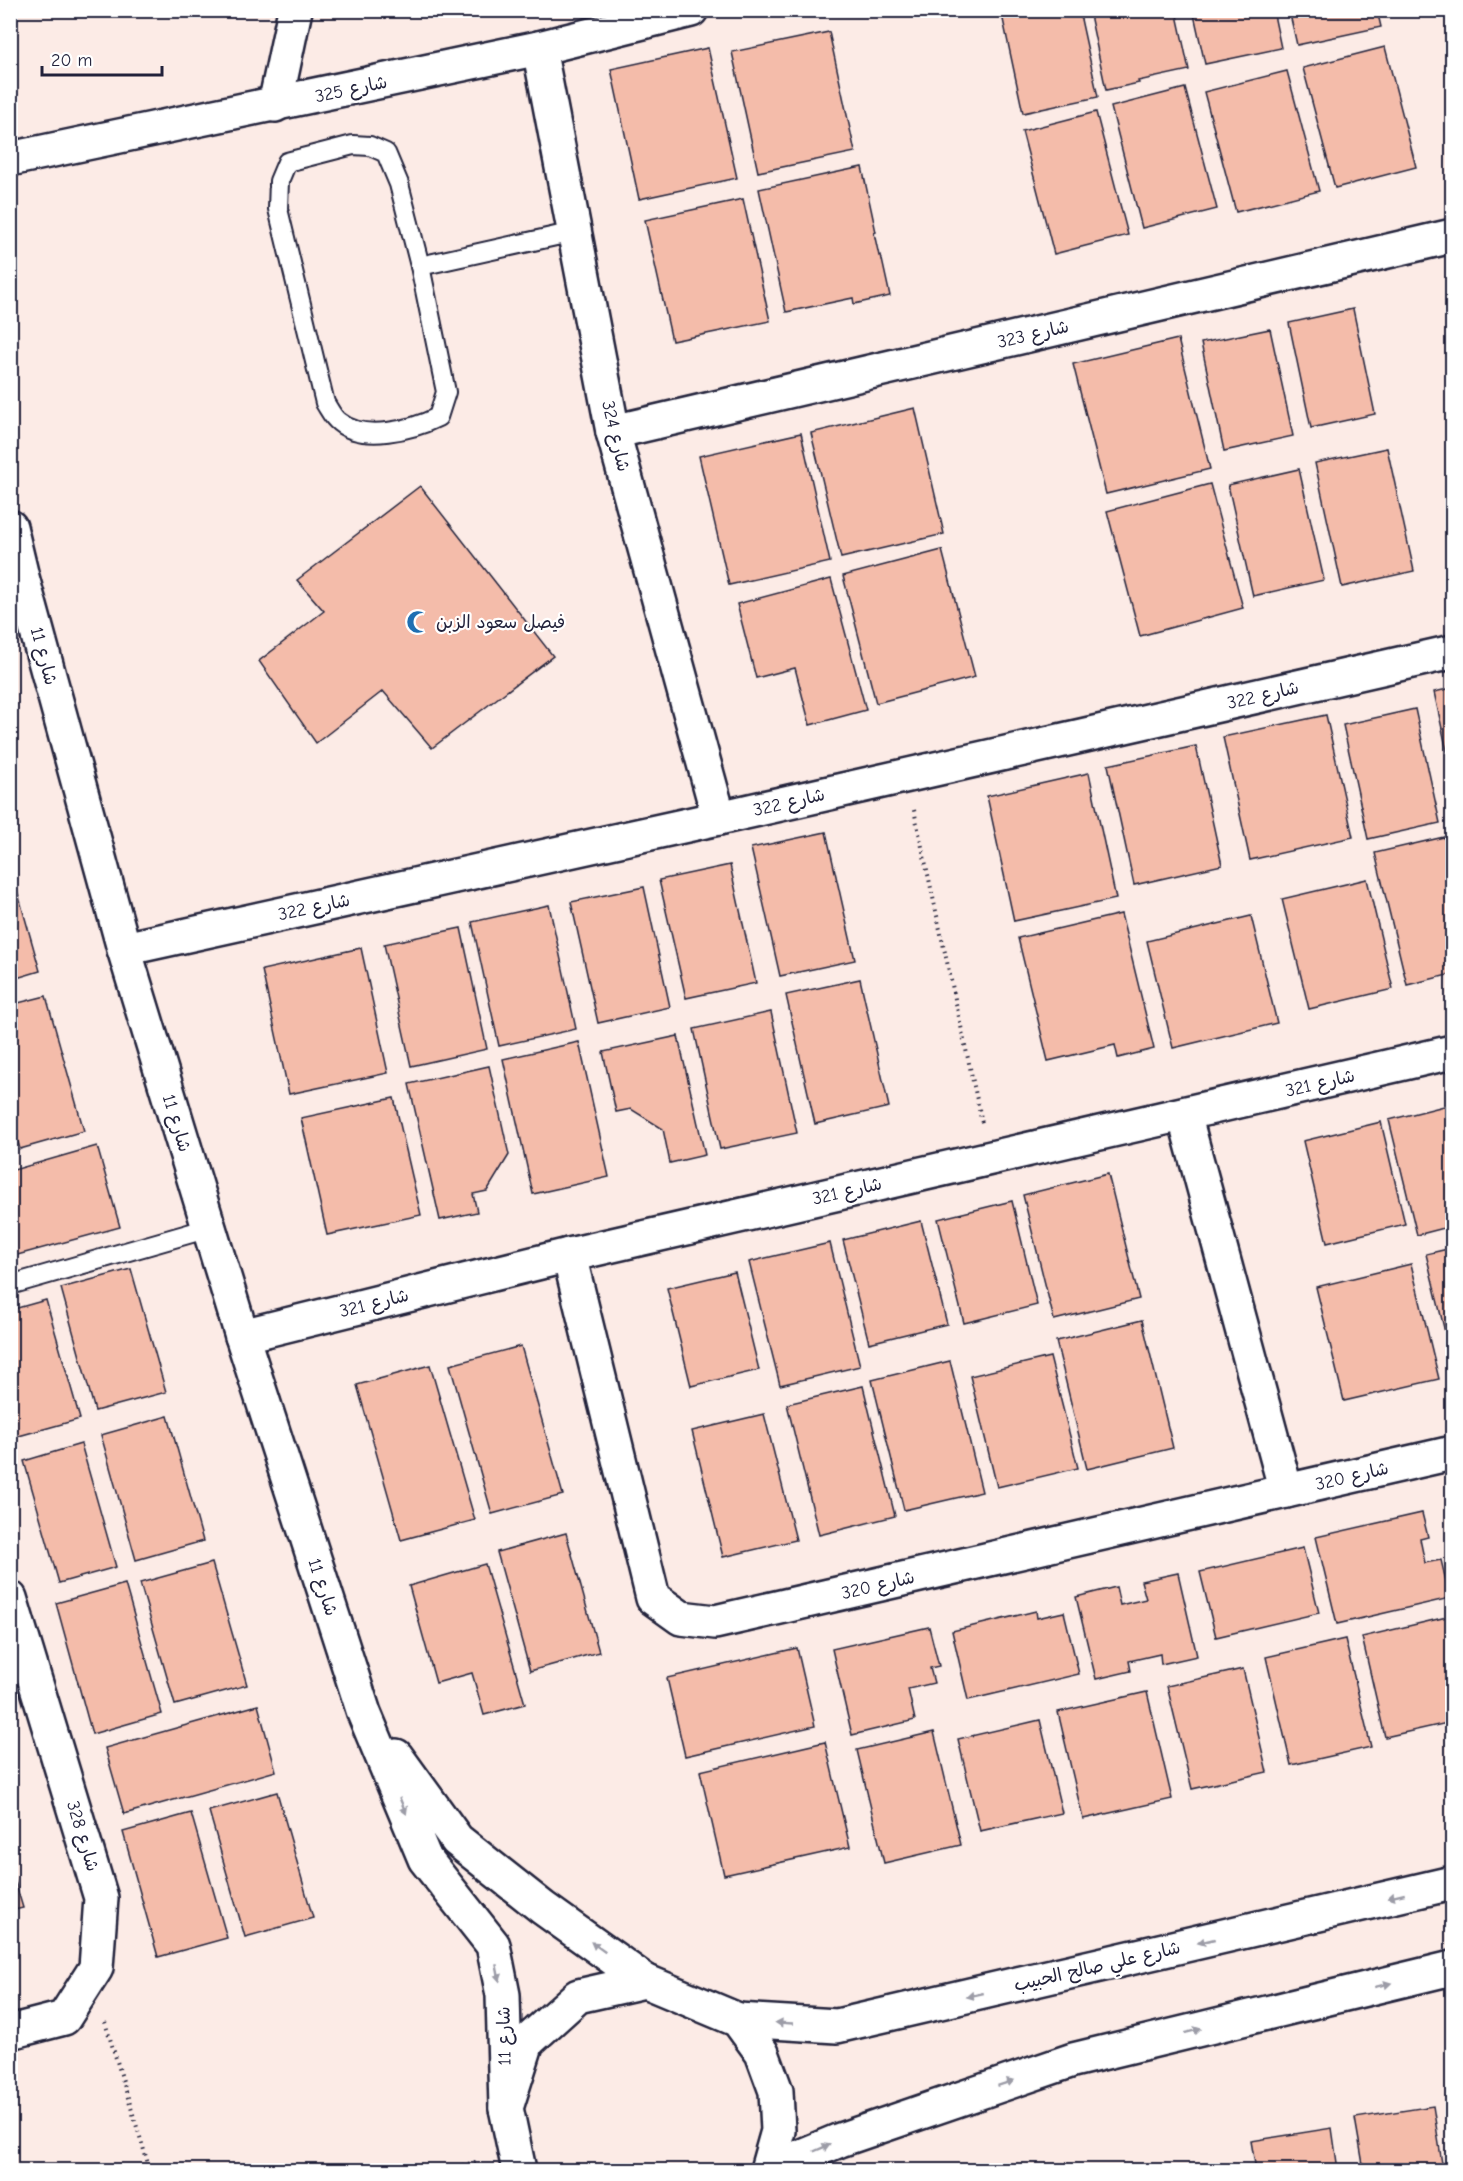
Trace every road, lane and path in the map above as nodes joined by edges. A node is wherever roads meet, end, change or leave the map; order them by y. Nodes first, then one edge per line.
1 (295, 10) edge
2 (691, 10) edge
3 (540, 48) junction
4 (275, 105) junction
5 (10, 159) edge
6 (574, 232) junction
7 (1452, 236) edge
8 (420, 266) junction
9 (613, 432) junction
10 (10, 527) edge
11 (16, 579) edge
12 (1452, 652) edge
13 (906, 775) junction
14 (719, 818) junction
15 (124, 950) junction
16 (1452, 1052) edge
17 (1184, 1114) junction
18 (990, 1158) junction
19 (209, 1228) junction
20 (569, 1255) junction
21 (10, 1285) edge
22 (243, 1336) junction
23 (1452, 1453) edge
24 (1286, 1491) junction
25 (10, 1598) edge
26 (364, 1713) junction
27 (1452, 1883) edge
28 (1452, 1968) edge
29 (645, 1981) junction
30 (83, 1988) junction
31 (738, 2020) junction
32 (10, 2032) edge
33 (506, 2108) junction
34 (150, 2170) edge
35 (519, 2170) edge
36 (767, 2170) edge

1 - 4 street
2 - 3 street, شارع 325
3 - 4 street, شارع 325
3 - 6 street, شارع 324
4 - 5 street, شارع 325
6 - 8 lane
6 - 9 street, شارع 324
7 - 9 street, شارع 323
8 - 8 lane
9 - 14 street, شارع 324
10 - 11 street, شارع 11
11 - 15 street, شارع 11
12 - 13 street, شارع 322
13 - 14 street, شارع 322
13 - 18 path
14 - 15 street, شارع 322
15 - 19 street, شارع 11
16 - 17 street, شارع 321
17 - 18 street, شارع 321
17 - 24 street
18 - 20 street, شارع 321
19 - 21 lane
19 - 22 street, شارع 11
20 - 22 street, شارع 321
20 - 24 street, شارع 320
22 - 26 street, شارع 11
23 - 24 street, شارع 320
25 - 30 street, شارع 328
29 -> 26 street, شارع 11
26 -> 33 street, شارع 11
27 -> 31 street, شارع علي صالح الحبيب
36 -> 28 street
29 - 31 street, شارع 11
29 - 33 street
30 - 32 street, شارع 328
30 - 34 path
31 - 36 street
33 - 35 street, شارع 11

